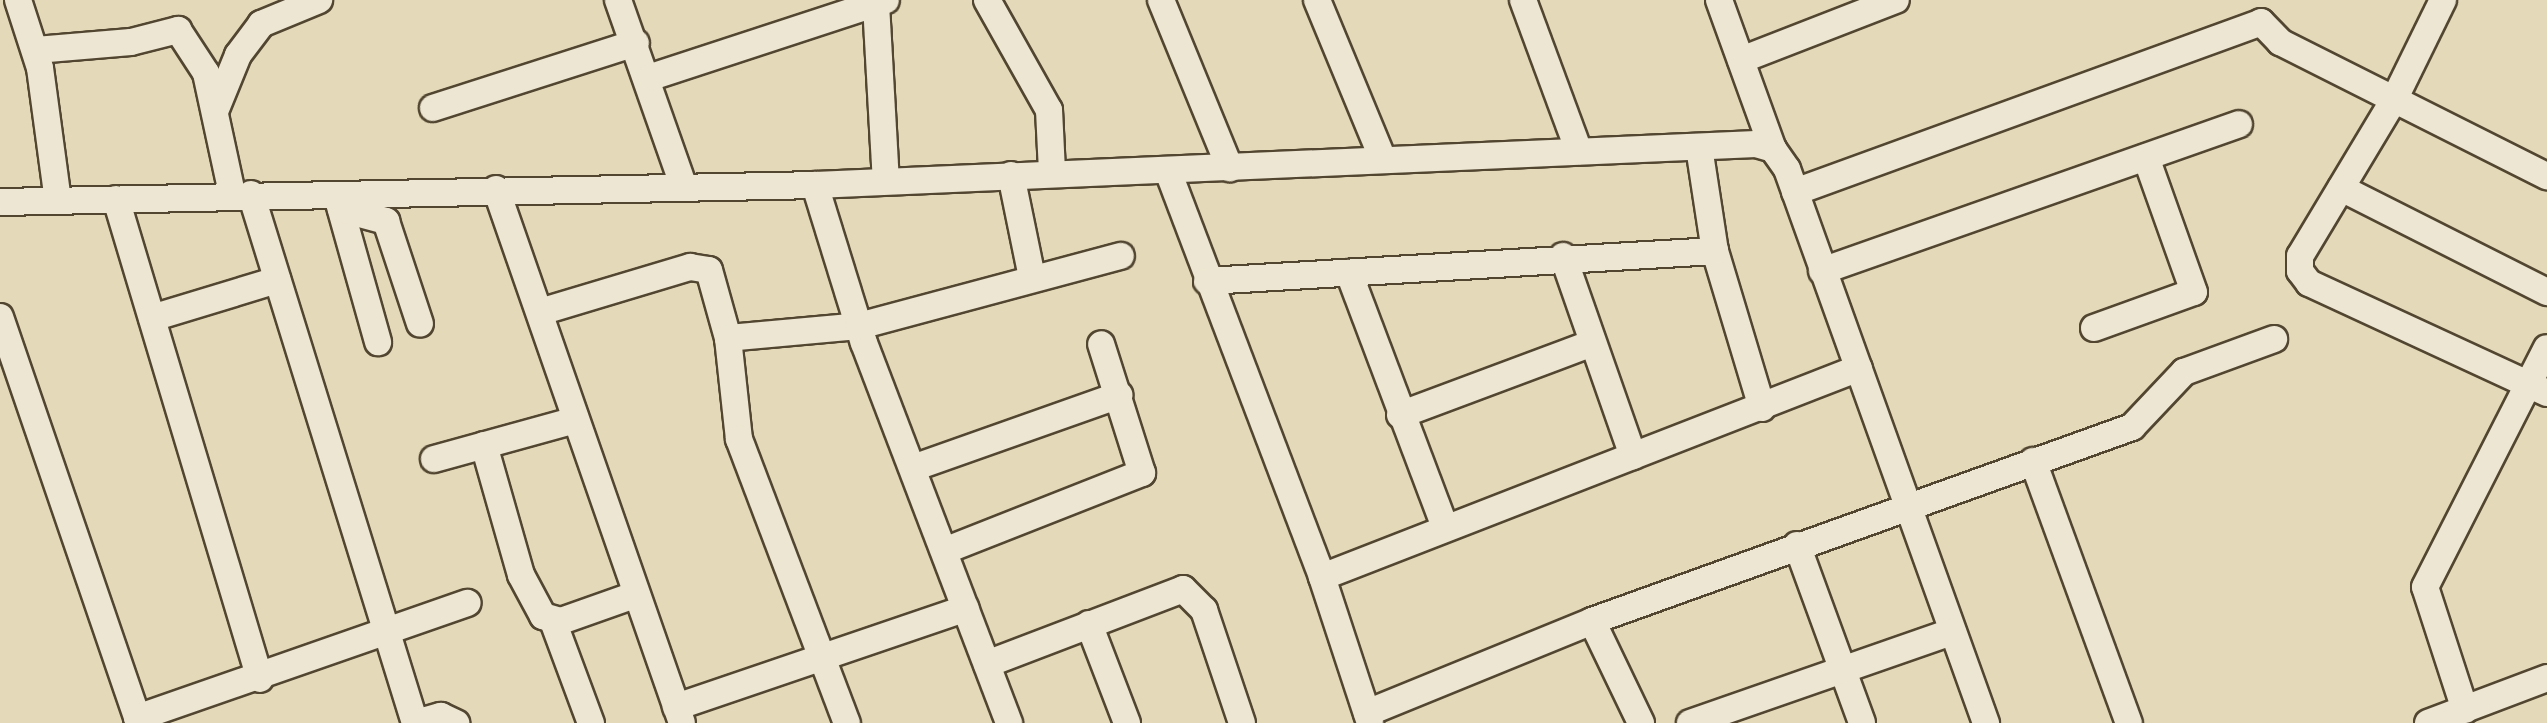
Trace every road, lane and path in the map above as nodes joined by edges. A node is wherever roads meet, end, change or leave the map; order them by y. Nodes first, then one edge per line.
1 (18, 0) edge
2 (319, 0) edge
3 (618, 0) edge
4 (987, 0) edge
5 (1161, 0) edge
6 (1317, 0) edge
7 (1523, 0) edge
8 (1719, 0) edge
9 (1896, 0) edge
10 (2443, 0) edge
11 (881, 2) edge
12 (2256, 11) edge
13 (636, 43) junction
14 (36, 50) junction
15 (1741, 60) junction
16 (651, 77) junction
17 (2395, 98) junction
18 (433, 108) dead end
19 (215, 111) junction
20 (2239, 124) dead end
21 (1699, 147) junction
22 (1773, 149) junction
23 (1579, 151) junction
24 (2146, 157) junction
25 (1383, 159) junction
26 (1230, 168) junction
27 (1168, 171) junction
28 (1052, 172) junction
29 (1011, 175) junction
30 (2547, 176) edge
31 (886, 181) junction
32 (683, 185) junction
33 (815, 185) junction
34 (2341, 188) junction
35 (496, 189) junction
36 (1795, 192) junction
37 (242, 194) junction
38 (116, 199) junction
39 (339, 200) junction
40 (58, 201) junction
41 (0, 202) edge
42 (1715, 251) junction
43 (1121, 256) dead end
44 (1563, 256) junction
45 (1822, 271) junction
46 (1349, 273) junction
47 (1032, 277) junction
48 (277, 280) junction
49 (1207, 281) junction
50 (2547, 292) edge
51 (540, 312) junction
52 (0, 317) edge
53 (152, 318) junction
54 (420, 324) dead end
55 (859, 326) junction
56 (2094, 328) dead end
57 (728, 338) junction
58 (2274, 339) dead end
59 (378, 342) dead end
60 (1101, 344) dead end
61 (1590, 344) junction
62 (2547, 348) edge
63 (1859, 368) junction
64 (2538, 389) edge
65 (1119, 395) junction
66 (1762, 408) junction
67 (1400, 415) junction
68 (576, 420) junction
69 (484, 445) junction
70 (1633, 456) junction
71 (434, 459) dead end
72 (2033, 461) junction
73 (913, 468) junction
74 (1907, 507) junction
75 (1445, 527) junction
76 (1797, 545) junction
77 (944, 551) junction
78 (1322, 577) junction
79 (635, 595) junction
80 (468, 603) dead end
81 (966, 608) junction
82 (553, 621) junction
83 (1592, 621) junction
84 (1089, 624) junction
85 (1952, 632) junction
86 (384, 634) junction
87 (824, 656) junction
88 (987, 664) junction
89 (1843, 670) junction
90 (2547, 678) edge
91 (260, 679) junction
92 (2465, 710) junction
93 (679, 715) edge
94 (1368, 718) edge
95 (138, 720) edge
96 (416, 723) edge
97 (456, 723) edge
98 (591, 723) edge
99 (847, 723) edge
100 (1009, 723) edge
101 (1127, 723) edge
102 (1242, 723) edge
103 (1641, 723) edge
104 (1690, 723) edge
105 (1862, 723) edge
106 (1986, 723) edge
107 (2129, 723) edge
108 (2428, 723) edge

1 - 14 street
2 - 19 street
3 - 13 street
4 - 28 street
5 - 26 street
6 - 25 street
7 - 23 street
8 - 15 street
9 - 15 street
10 - 17 street
11 - 16 street
11 - 31 street
12 - 17 street
12 - 36 street
13 - 16 street
13 - 18 street
14 - 19 street
14 - 40 street
15 - 22 street
16 - 32 street
17 - 30 street
17 - 34 street
19 - 37 street
20 - 24 street
21 - 22 street
21 - 23 street
21 - 42 street
22 - 36 street
23 - 25 street
24 - 45 street
24 - 56 street
25 - 26 street
26 - 27 street
27 - 28 street
27 - 49 street
28 - 29 street
29 - 31 street
29 - 47 street
31 - 33 street
32 - 33 street
32 - 35 street
33 - 55 street
34 - 50 street
34 - 64 street
35 - 39 street
35 - 51 street
36 - 45 street
37 - 38 street
37 - 39 street
37 - 48 street
38 - 40 street
38 - 53 street
39 - 54 street
39 - 59 street
40 - 41 street
42 - 44 street
42 - 66 street
43 - 47 street
44 - 46 street
44 - 61 street
45 - 63 street
46 - 49 street
46 - 67 street
47 - 55 street
48 - 53 street
48 - 86 street
49 - 78 street
51 - 57 street
51 - 68 street
52 - 95 street
53 - 91 street
55 - 57 street
55 - 73 street
57 - 87 street
58 - 72 street
60 - 65 street
61 - 67 street
61 - 70 street
62 - 64 street
63 - 66 street
63 - 74 street
64 - 92 street
65 - 73 street
65 - 77 street
66 - 70 street
67 - 75 street
68 - 69 street
68 - 79 street
69 - 71 street
69 - 82 street
70 - 75 street
72 - 74 street
72 - 107 street
73 - 77 street
74 - 76 street
74 - 85 street
75 - 78 street
76 - 83 street
76 - 89 street
77 - 81 street
78 - 94 street
79 - 82 street
79 - 93 street
80 - 86 street
81 - 87 street
81 - 88 street
82 - 98 street
83 - 94 street
83 - 103 street
84 - 88 street
84 - 101 street
84 - 102 street
85 - 89 street
85 - 106 street
86 - 91 street
86 - 96 street
87 - 93 street
87 - 99 street
88 - 100 street
89 - 104 street
89 - 105 street
90 - 92 street
91 - 95 street
92 - 108 street
96 - 97 street

